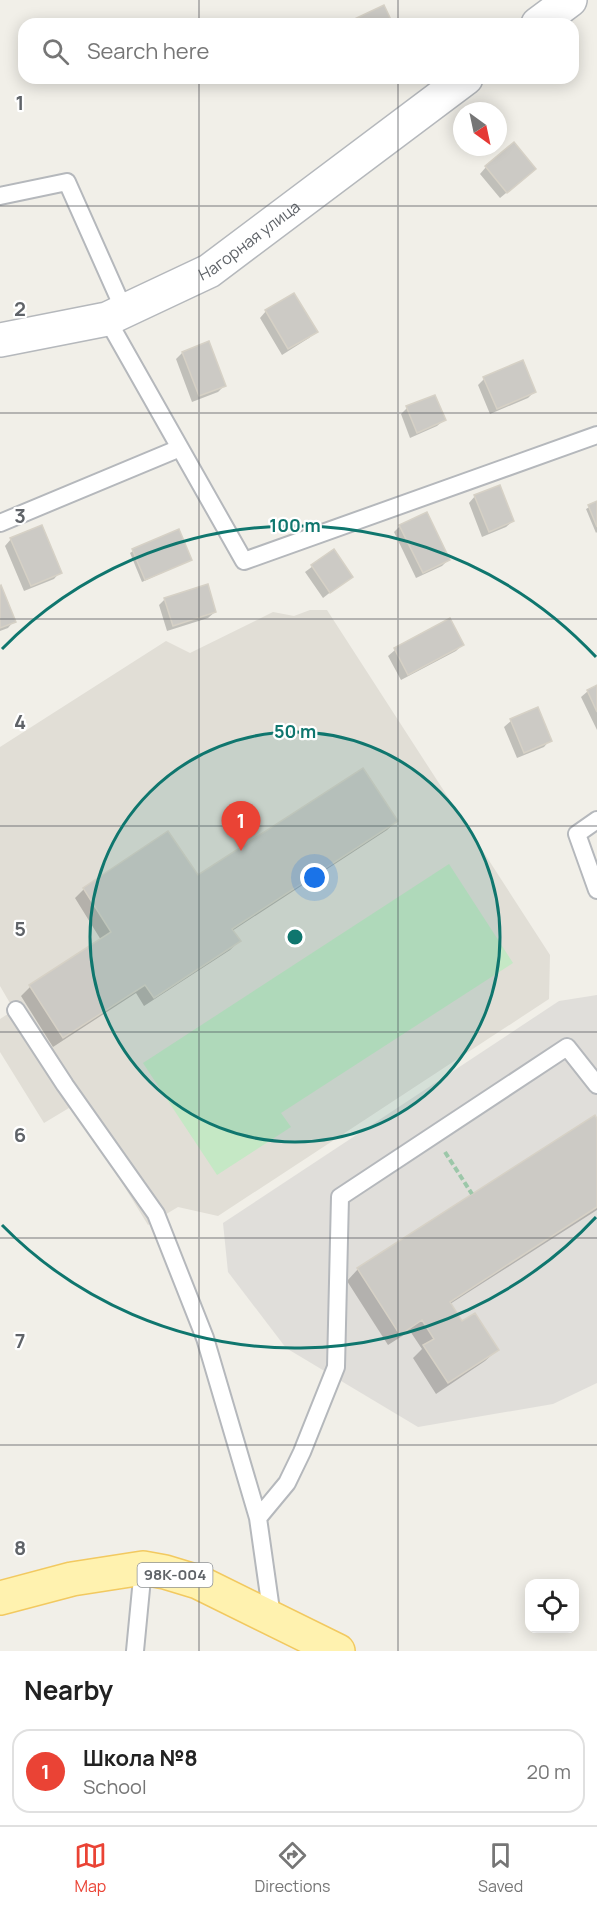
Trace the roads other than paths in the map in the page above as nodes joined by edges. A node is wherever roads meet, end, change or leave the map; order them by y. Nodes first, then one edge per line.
1 (570, 0) edge
2 (546, 18) edge
3 (458, 84) edge
4 (0, 196) edge
5 (116, 315) junction
6 (0, 340) edge
7 (597, 435) edge
8 (180, 448) junction
9 (0, 523) edge
10 (597, 820) edge
11 (597, 890) edge
12 (16, 1010) dead end
13 (597, 1085) edge
14 (258, 1518) junction
15 (143, 1568) junction
16 (0, 1599) edge
17 (272, 1617) junction
18 (135, 1651) edge
19 (338, 1651) edge

1 - 2 street
3 - 5 street, Нагорная улица
4 - 5 lane
5 - 6 street, Нагорная улица
5 - 8 lane
7 - 8 lane
8 - 9 lane
10 - 11 lane
12 - 14 lane
13 - 14 lane
14 - 17 lane
15 - 16 main road, 98К-004
15 - 17 main road, 98К-004
15 - 18 lane
17 - 19 main road, 98К-004

